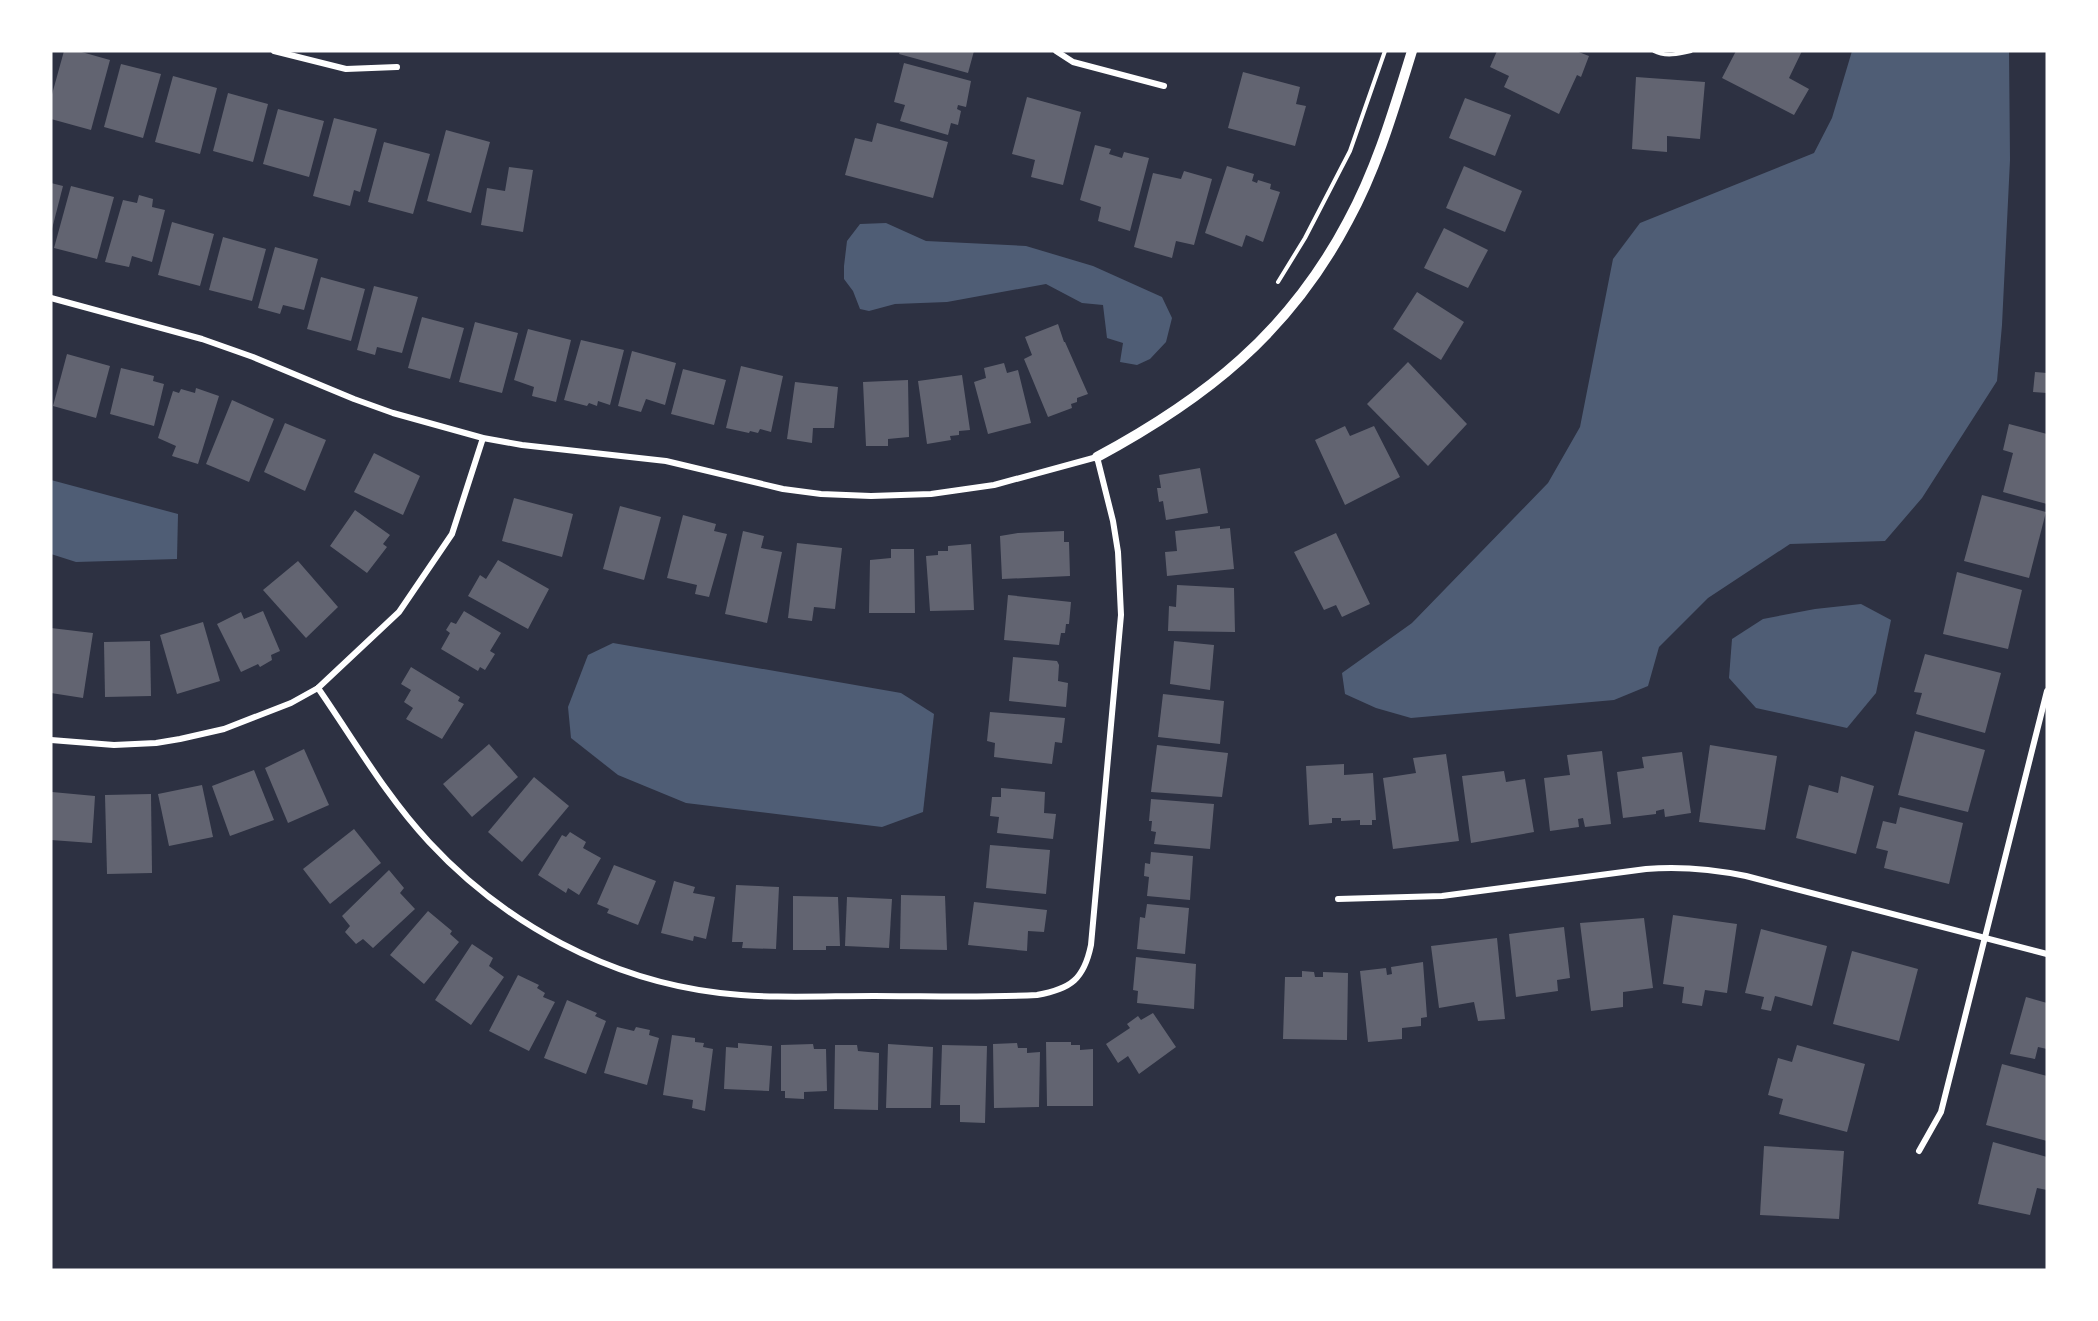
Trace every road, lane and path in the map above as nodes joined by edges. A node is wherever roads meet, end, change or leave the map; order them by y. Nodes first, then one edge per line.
1 (274, 51) edge
2 (1056, 51) edge
3 (1385, 51) edge
4 (1412, 51) edge
5 (1654, 51) edge
6 (1691, 51) edge
7 (398, 67) dead end
8 (1164, 86) dead end
9 (1278, 282) dead end
10 (51, 298) edge
11 (483, 438) junction
12 (1096, 457) junction
13 (318, 688) junction
14 (2047, 691) edge
15 (51, 740) edge
16 (1338, 899) dead end
17 (1985, 938) junction
18 (2047, 954) edge
19 (1919, 1151) dead end

1 - 7 street
2 - 8 street
3 - 9 path
4 - 12 street
5 - 6 path
10 - 11 street
11 - 12 street
11 - 13 street
12 - 13 street
13 - 15 street
14 - 17 street
16 - 17 street
17 - 18 street
17 - 19 street

